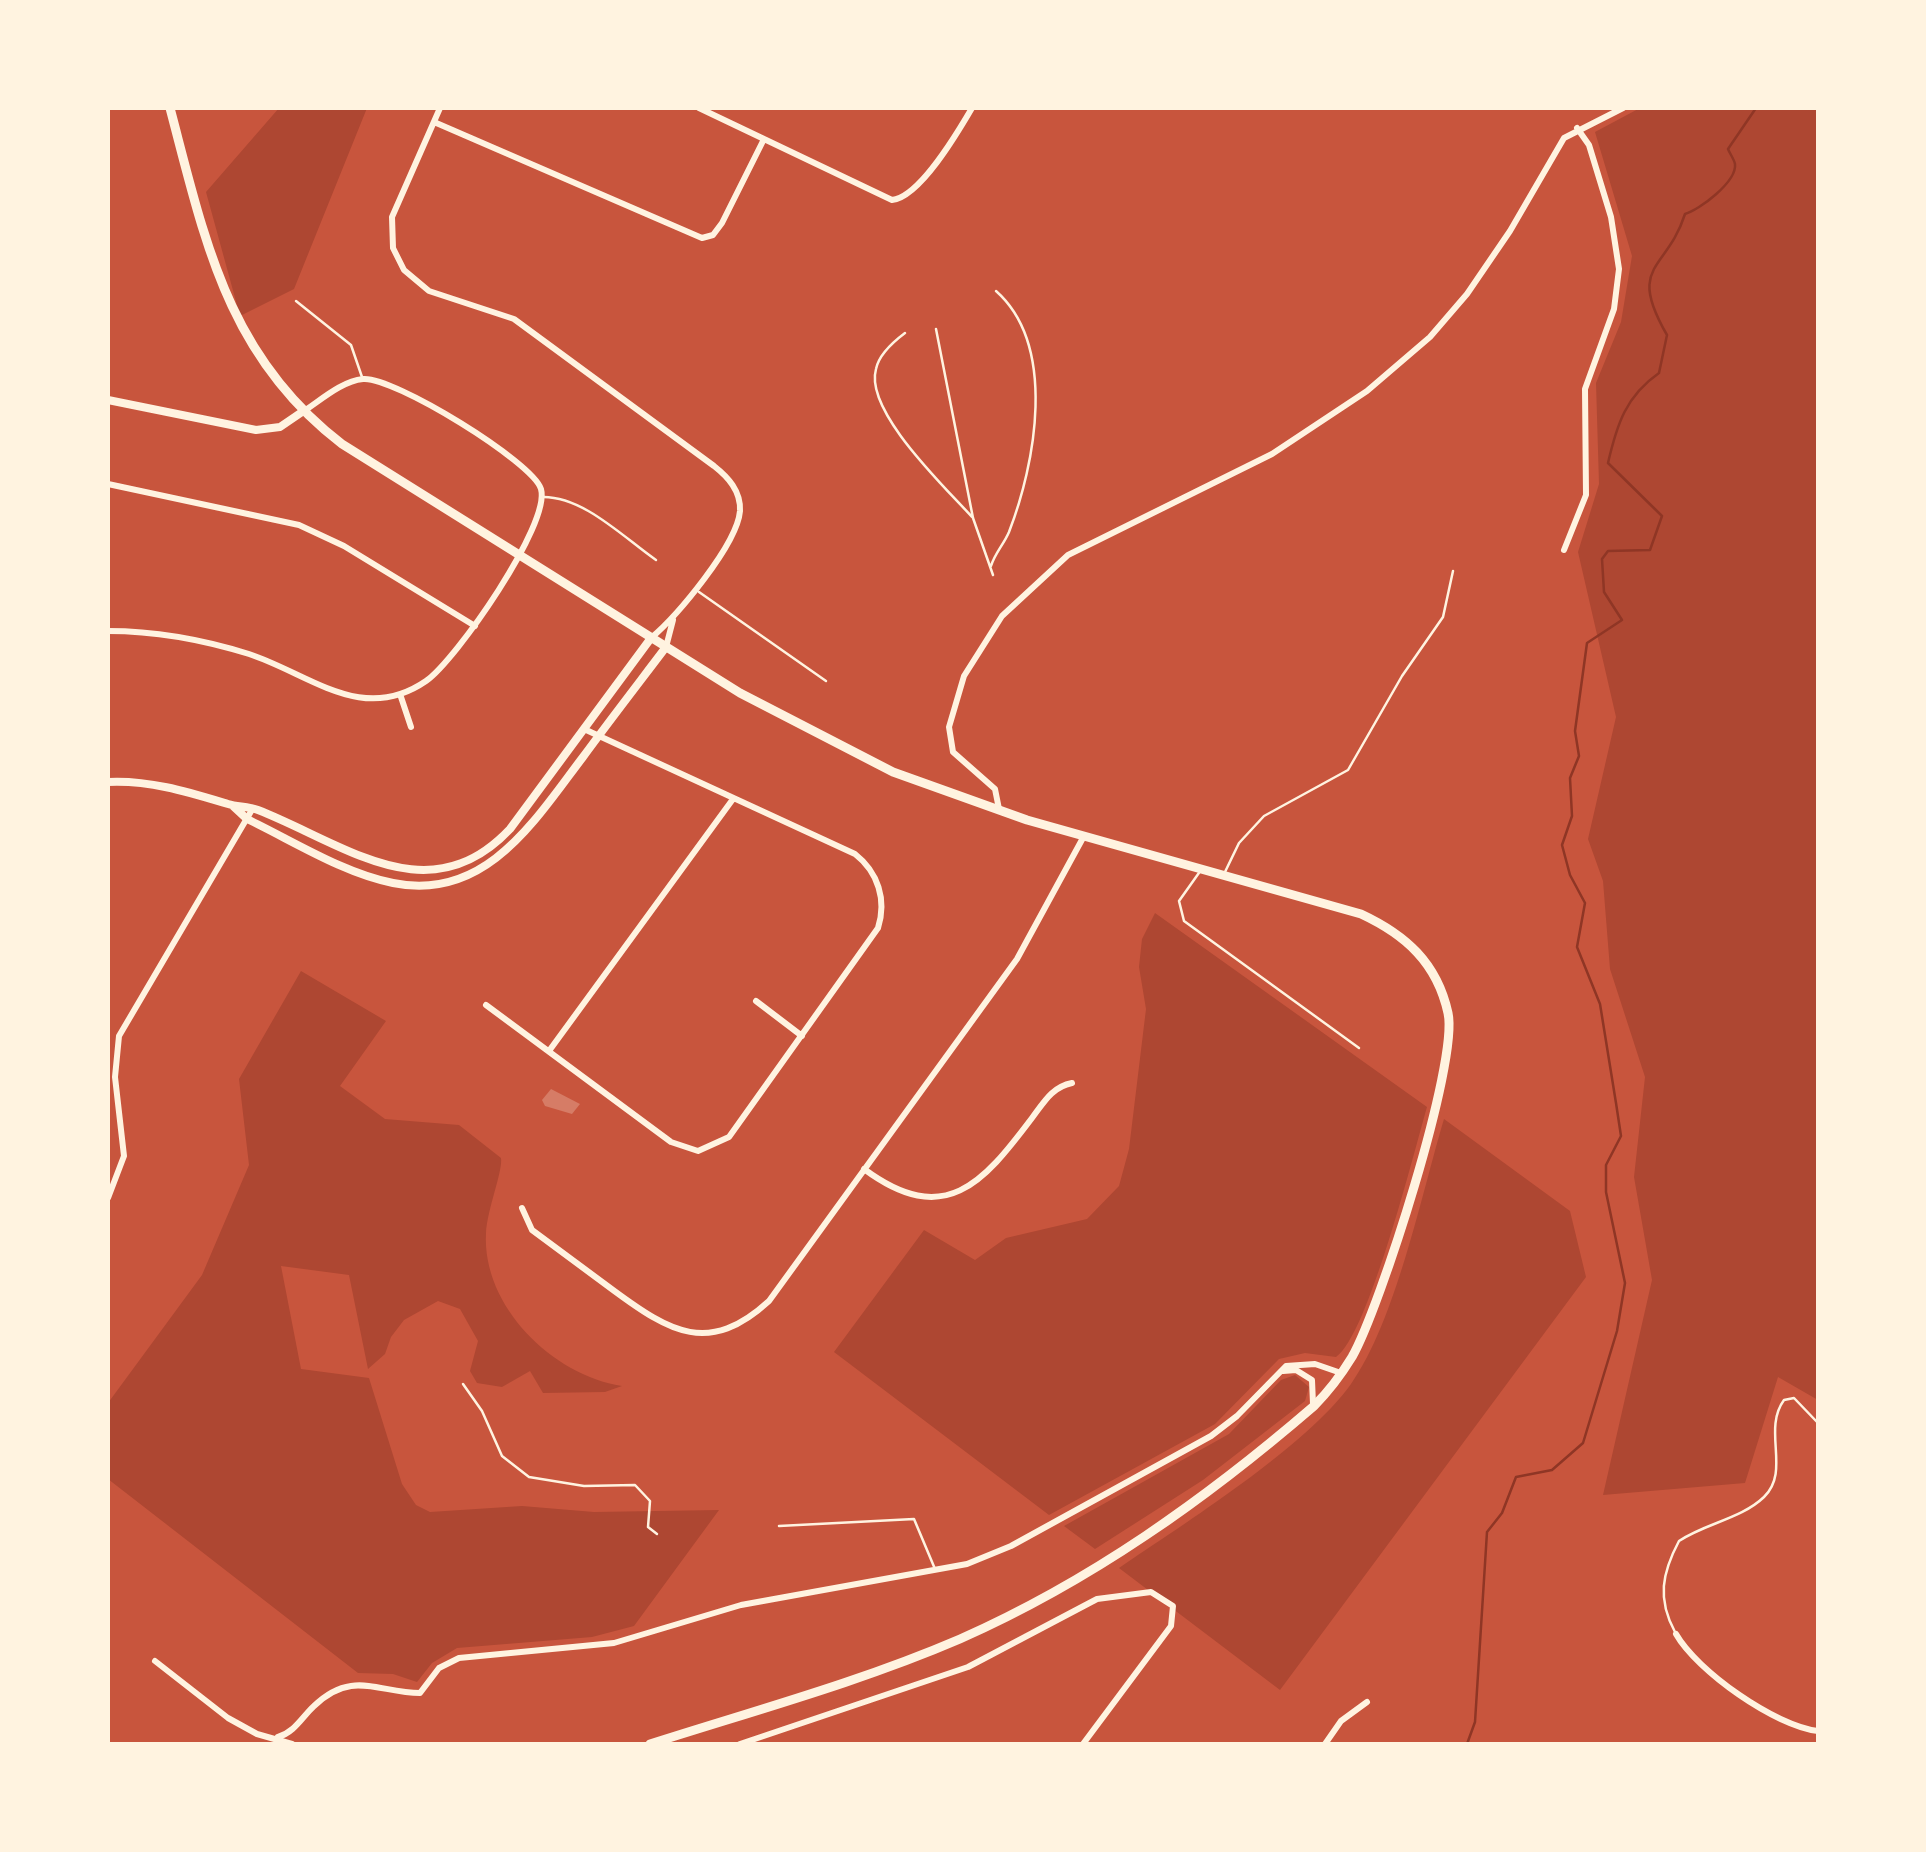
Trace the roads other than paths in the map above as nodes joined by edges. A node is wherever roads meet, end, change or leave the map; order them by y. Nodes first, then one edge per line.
1 (170, 108) edge
2 (440, 108) edge
3 (699, 108) edge
4 (972, 108) edge
5 (1623, 108) edge
6 (434, 122) junction
7 (1578, 128) junction
8 (764, 139) junction
9 (296, 301) dead end
10 (362, 379) junction
11 (108, 400) edge
12 (302, 412) junction
13 (108, 484) edge
14 (542, 497) junction
15 (1564, 550) dead end
16 (517, 554) junction
17 (656, 560) dead end
18 (1453, 571) dead end
19 (694, 588) junction
20 (673, 619) junction
21 (475, 626) junction
22 (108, 632) edge
23 (651, 638) junction
24 (666, 648) junction
25 (826, 682) dead end
26 (401, 697) junction
27 (412, 727) dead end
28 (584, 729) junction
29 (598, 736) junction
30 (108, 782) edge
31 (733, 799) junction
32 (233, 806) junction
33 (252, 808) junction
34 (999, 811) junction
35 (247, 819) junction
36 (1084, 836) junction
37 (1202, 869) junction
38 (1224, 875) junction
39 (756, 1001) dead end
40 (486, 1005) dead end
41 (802, 1036) junction
42 (1359, 1048) dead end
43 (550, 1051) junction
44 (1072, 1083) dead end
45 (864, 1169) junction
46 (108, 1198) edge
47 (522, 1208) dead end
48 (1342, 1373) junction
49 (1270, 1381) junction
50 (1312, 1408) junction
51 (1818, 1423) edge
52 (779, 1526) dead end
53 (936, 1570) junction
54 (1676, 1634) joint
55 (155, 1661) dead end
56 (1367, 1702) dead end
57 (1818, 1731) edge
58 (278, 1737) junction
59 (292, 1744) edge
60 (650, 1744) edge
61 (740, 1744) edge
62 (1083, 1744) edge
63 (1325, 1744) edge

1 - 12 main road
2 - 6 street
3 - 8 street
4 - 8 street
5 - 7 street
6 - 8 street
6 - 19 street
7 - 15 street
7 - 34 street
9 - 10 lane
10 - 12 street
10 - 14 street
11 - 12 street
12 - 16 main road
13 - 21 street
14 - 16 street
14 - 17 lane
16 - 21 street
16 - 23 main road
18 - 38 lane
19 - 20 street
19 - 25 lane
20 - 23 street
20 - 24 street
21 - 26 street
22 - 26 street
23 - 24 main road
23 - 28 street
24 - 29 street
24 - 34 main road
26 - 27 street
28 - 29 street
28 - 33 street
29 - 31 street
29 - 35 street
30 - 32 street
31 - 41 street
31 - 43 street
32 - 33 street
32 - 35 street
33 - 35 street
34 - 36 main road
35 - 46 street
36 - 37 main road
36 - 45 street
37 - 38 main road
37 - 42 lane
38 - 48 main road
39 - 41 street
40 - 43 street
41 - 43 street
44 - 45 street
45 - 47 street
48 - 49 street
48 - 50 main road
49 - 50 street
49 - 53 street
50 - 60 main road
51 - 54 lane
52 - 53 lane
53 - 58 street
54 - 57 street
55 - 58 street
56 - 63 street
58 - 59 street
61 - 62 street

